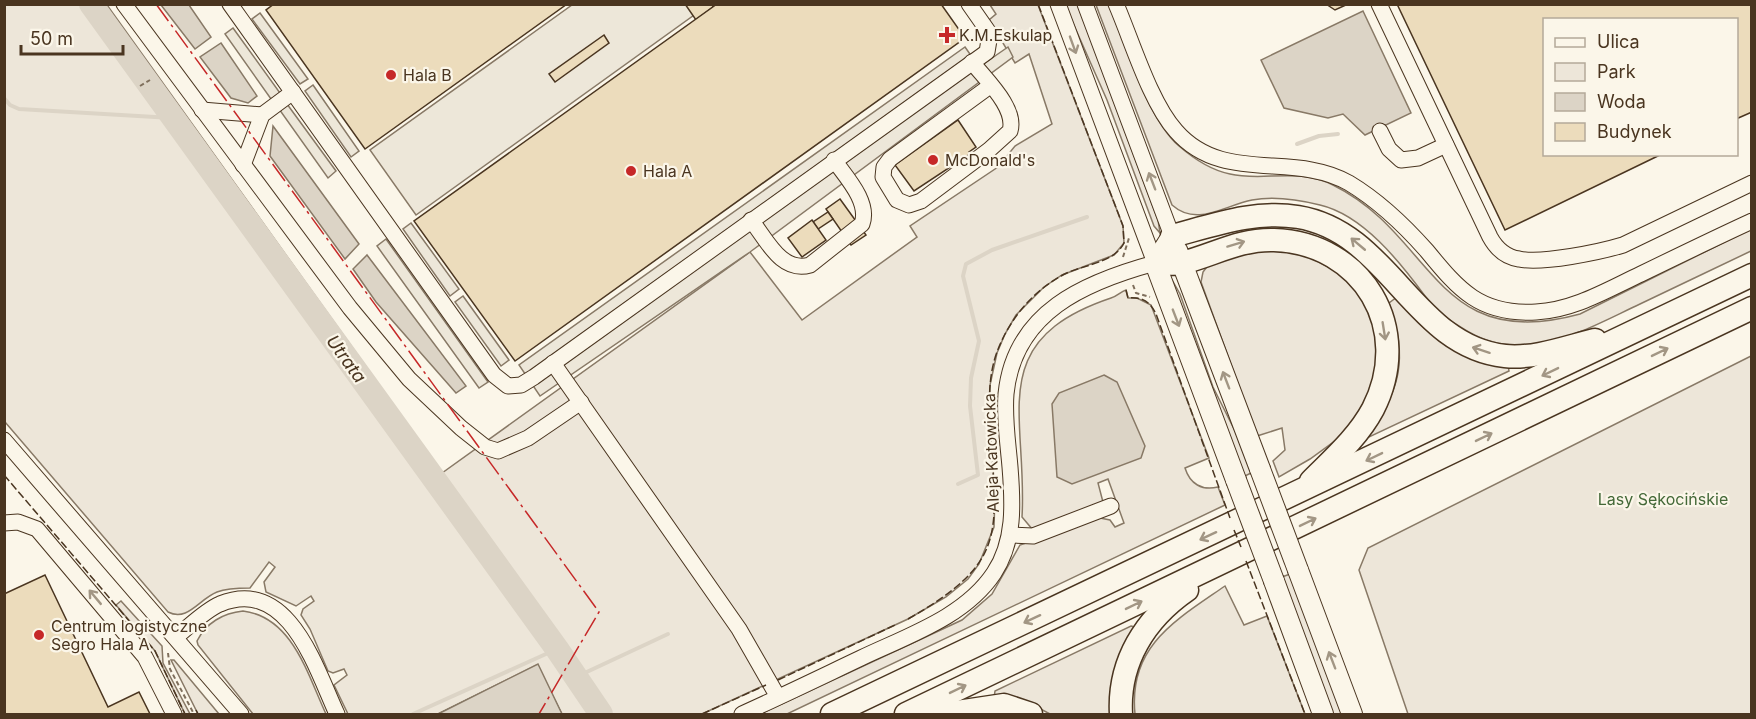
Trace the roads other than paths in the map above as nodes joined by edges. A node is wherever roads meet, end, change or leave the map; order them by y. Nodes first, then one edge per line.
1 (124, 4) edge
2 (230, 4) edge
3 (969, 4) edge
4 (1058, 4) edge
5 (1085, 4) edge
6 (1379, 4) edge
7 (1122, 7) edge
8 (972, 62) junction
9 (990, 86) junction
10 (293, 92) junction
11 (202, 110) junction
12 (262, 115) junction
13 (1380, 131) dead end
14 (1446, 145) junction
15 (834, 160) junction
16 (243, 165) junction
17 (1752, 183) edge
18 (751, 220) junction
19 (1752, 221) edge
20 (1172, 236) junction
21 (1155, 263) junction
22 (1181, 264) junction
23 (1752, 275) edge
24 (1752, 308) edge
25 (1640, 329) junction
26 (553, 363) junction
27 (581, 402) junction
28 (4, 440) edge
29 (1299, 493) junction
30 (1111, 506) dead end
31 (4, 524) edge
32 (1010, 535) junction
33 (1237, 556) junction
34 (173, 643) junction
35 (778, 697) junction
36 (174, 714) edge
37 (241, 714) edge
38 (338, 714) edge
39 (742, 714) edge
40 (832, 714) edge
41 (906, 714) edge
42 (944, 714) edge
43 (1031, 714) edge
44 (1121, 714) edge
45 (1323, 714) edge
46 (1352, 714) edge

1 - 11 street
2 - 10 street
3 - 8 street
4 -> 21 street
20 -> 5 street
6 - 14 street
7 - 19 street
8 - 9 street
8 - 15 street
9 - 9 street
10 - 12 street
10 - 26 street
11 - 12 street
11 - 16 street
12 - 16 street
13 - 14 street
14 - 17 street
15 - 18 street
15 - 18 street
16 - 27 street
18 - 26 street
20 - 21 main road
20 - 22 main road
25 -> 20 highway
21 - 22 highway
21 - 32 street, Aleja Katowicka
21 -> 45 main road, bridge
22 -> 29 highway
46 -> 22 main road, bridge
23 - 25 highway
33 -> 24 highway
25 -> 29 highway
26 - 27 street
27 - 35 street
28 - 34 street
29 -> 40 highway
30 - 32 street
36 -> 31 street
32 - 35 street, Aleja Katowicka
41 -> 33 highway
33 - 44 highway
34 - 37 street
34 - 38 street
35 - 39 street, Aleja Katowicka
42 - 43 highway

